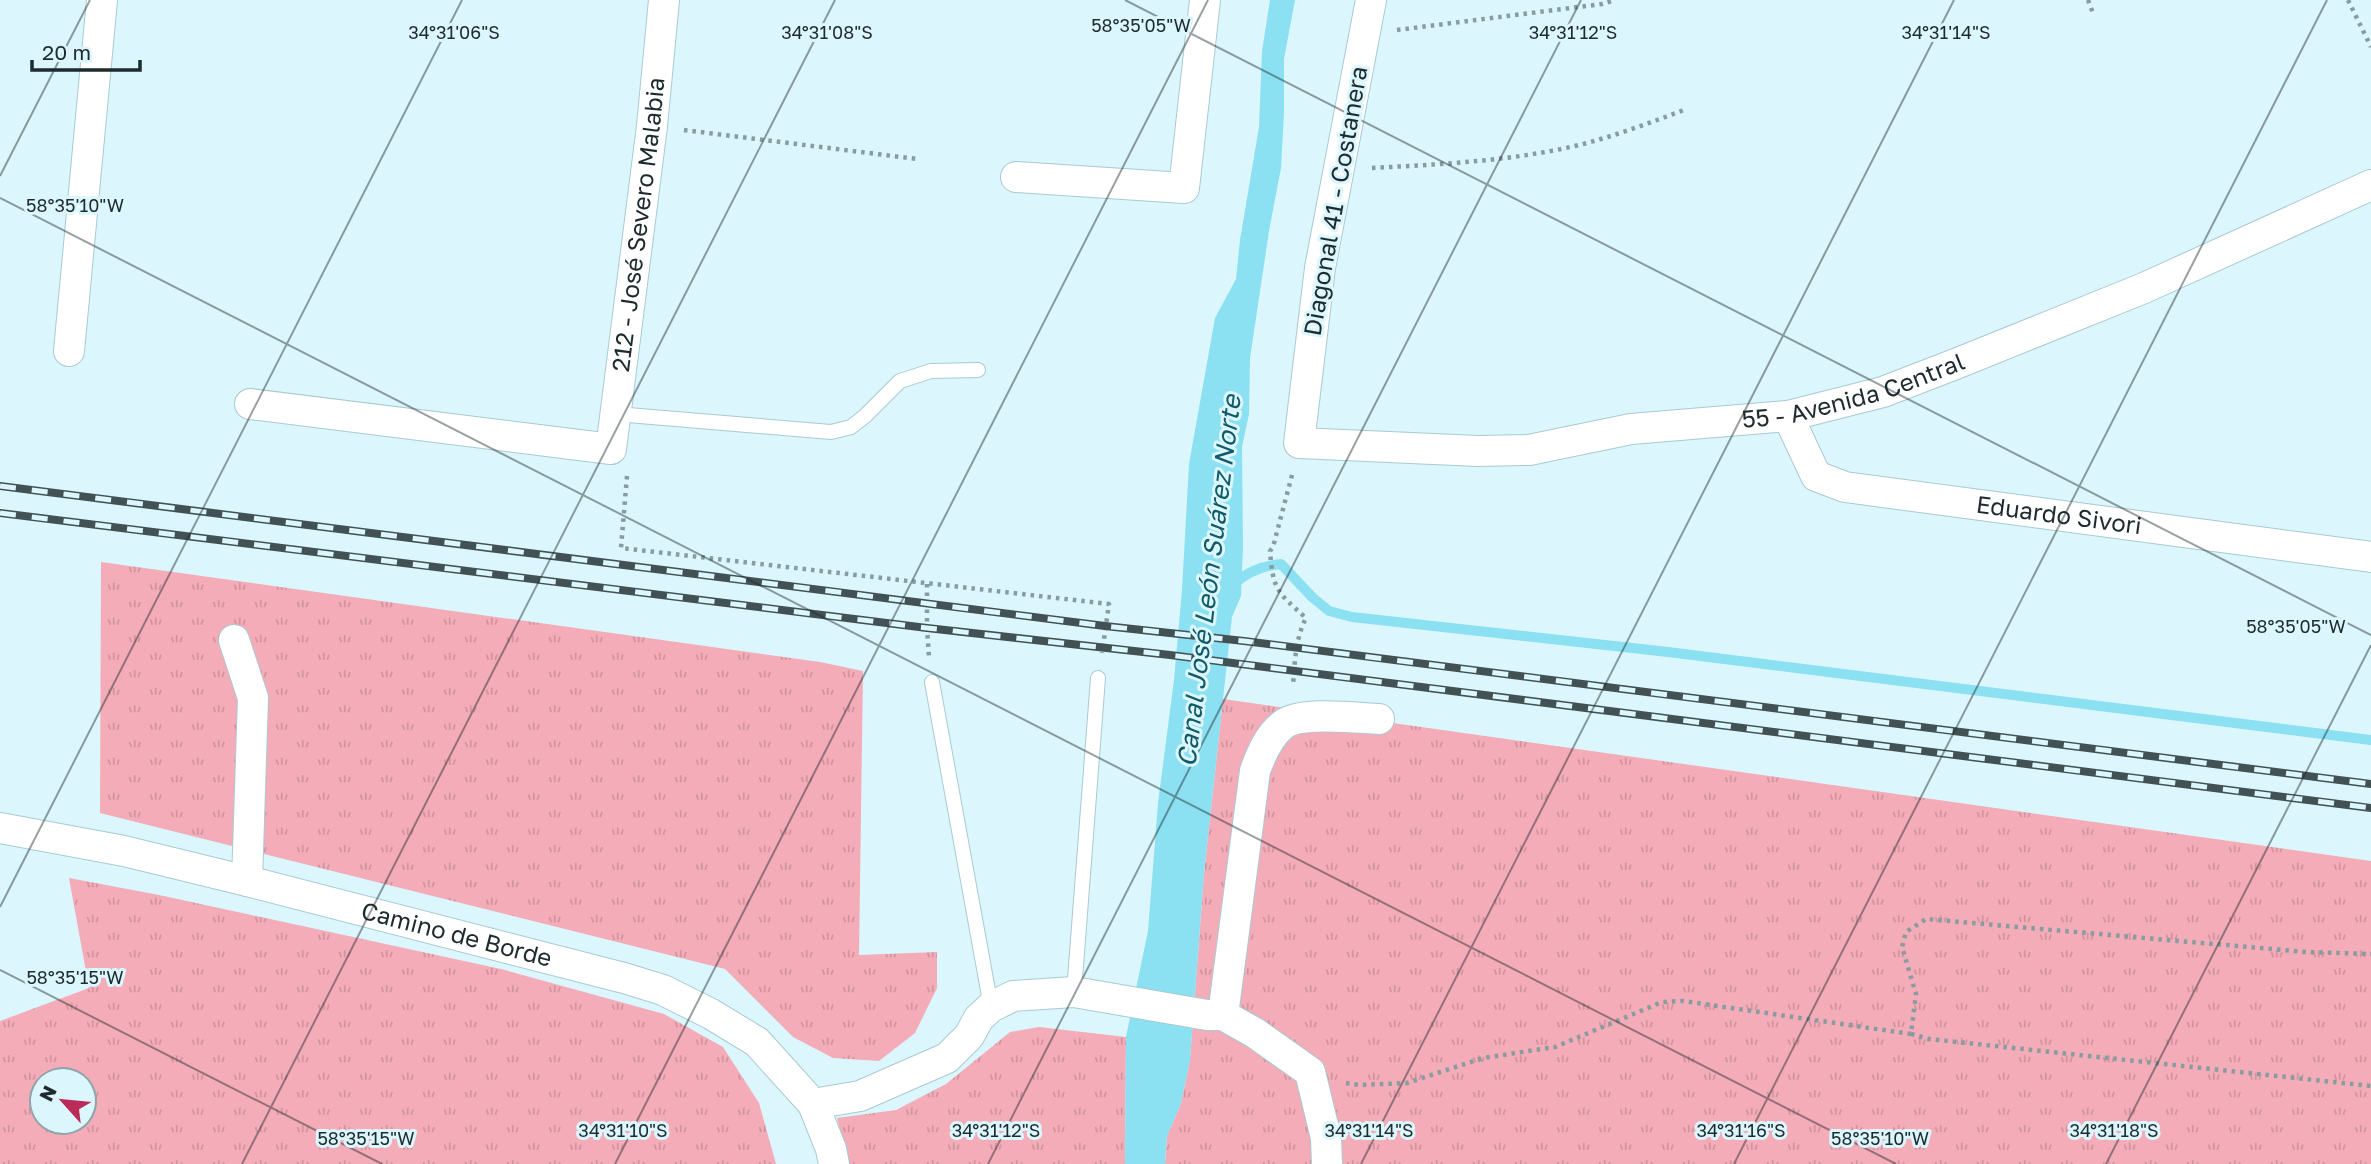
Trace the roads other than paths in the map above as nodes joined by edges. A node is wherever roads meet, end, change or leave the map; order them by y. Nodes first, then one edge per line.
1 (102, 0) edge
2 (664, 0) edge
3 (1205, 0) edge
4 (1371, 0) edge
5 (1016, 177) dead end
6 (2371, 185) edge
7 (69, 351) dead end
8 (978, 370) dead end
9 (250, 404) dead end
10 (616, 414) junction
11 (1788, 416) junction
12 (1299, 443) joint
13 (2371, 557) edge
14 (233, 640) dead end
15 (1098, 678) road end
16 (932, 682) road end
17 (1379, 719) dead end
18 (0, 828) edge
19 (247, 881) junction
20 (1074, 992) junction
21 (990, 1007) junction
22 (1215, 1015) junction
23 (813, 1104) junction
24 (834, 1164) edge
25 (1327, 1164) edge

1 - 7 street
2 - 10 street, 212 - José Severo Malabia
3 - 5 street
4 - 12 street, Diagonal 41 - Costanera
6 - 11 street, 55 - Avenida Central
8 - 10 lane
9 - 10 street, 212 - José Severo Malabia
11 - 12 street, 55 - Avenida Central
11 - 13 street, Eduardo Sivori
14 - 19 street
15 - 20 lane
16 - 21 lane
17 - 22 street
18 - 19 street, Camino de Borde
19 - 23 street, Camino de Borde
20 - 21 street
20 - 22 street
21 - 23 street
22 - 25 street
23 - 24 street, Camino de Borde

